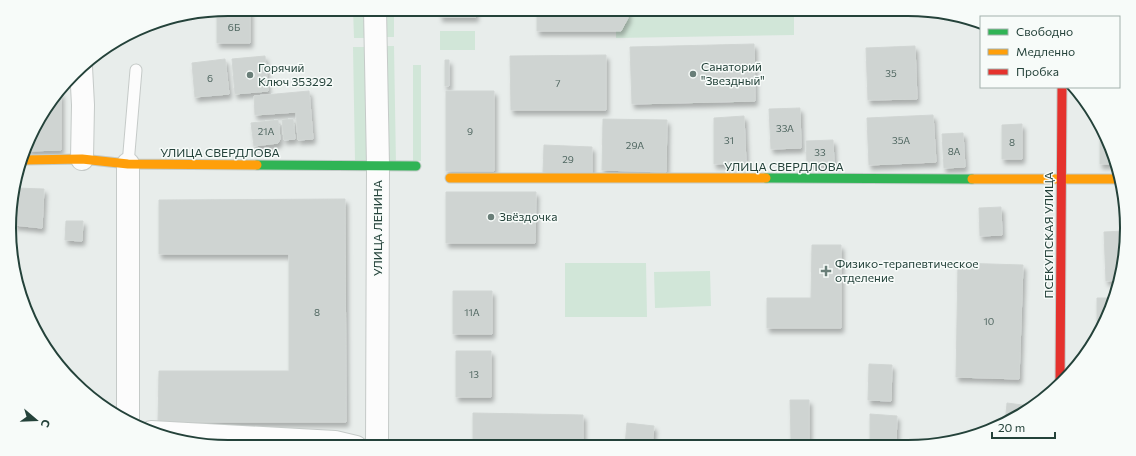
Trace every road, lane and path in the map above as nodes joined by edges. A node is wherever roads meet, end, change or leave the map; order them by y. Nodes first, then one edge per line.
1 (375, 16) edge
2 (136, 70) dead end
3 (81, 75) edge
4 (1062, 88) edge
5 (82, 159) junction
6 (27, 160) edge
7 (128, 164) junction
8 (378, 166) junction
9 (416, 166) dead end
10 (450, 178) dead end
11 (1062, 180) junction
12 (1114, 180) edge
13 (1061, 375) edge
14 (128, 415) edge
15 (174, 433) edge
16 (298, 440) edge
17 (377, 440) edge

1 - 8 street, УЛИЦА ЛЕНИНА
2 - 7 lane
3 - 5 street
4 - 11 street, ПСЕКУПСКАЯ УЛИЦА
5 - 6 street, УЛИЦА СВЕРДЛОВА
5 - 7 street, УЛИЦА СВЕРДЛОВА
7 - 8 street, УЛИЦА СВЕРДЛОВА
7 - 14 street
8 - 9 street, УЛИЦА СВЕРДЛОВА
8 - 17 street, УЛИЦА ЛЕНИНА
10 - 11 street, УЛИЦА СВЕРДЛОВА
11 - 12 street, УЛИЦА СВЕРДЛОВА
11 - 13 street, ПСЕКУПСКАЯ УЛИЦА
15 - 16 street

